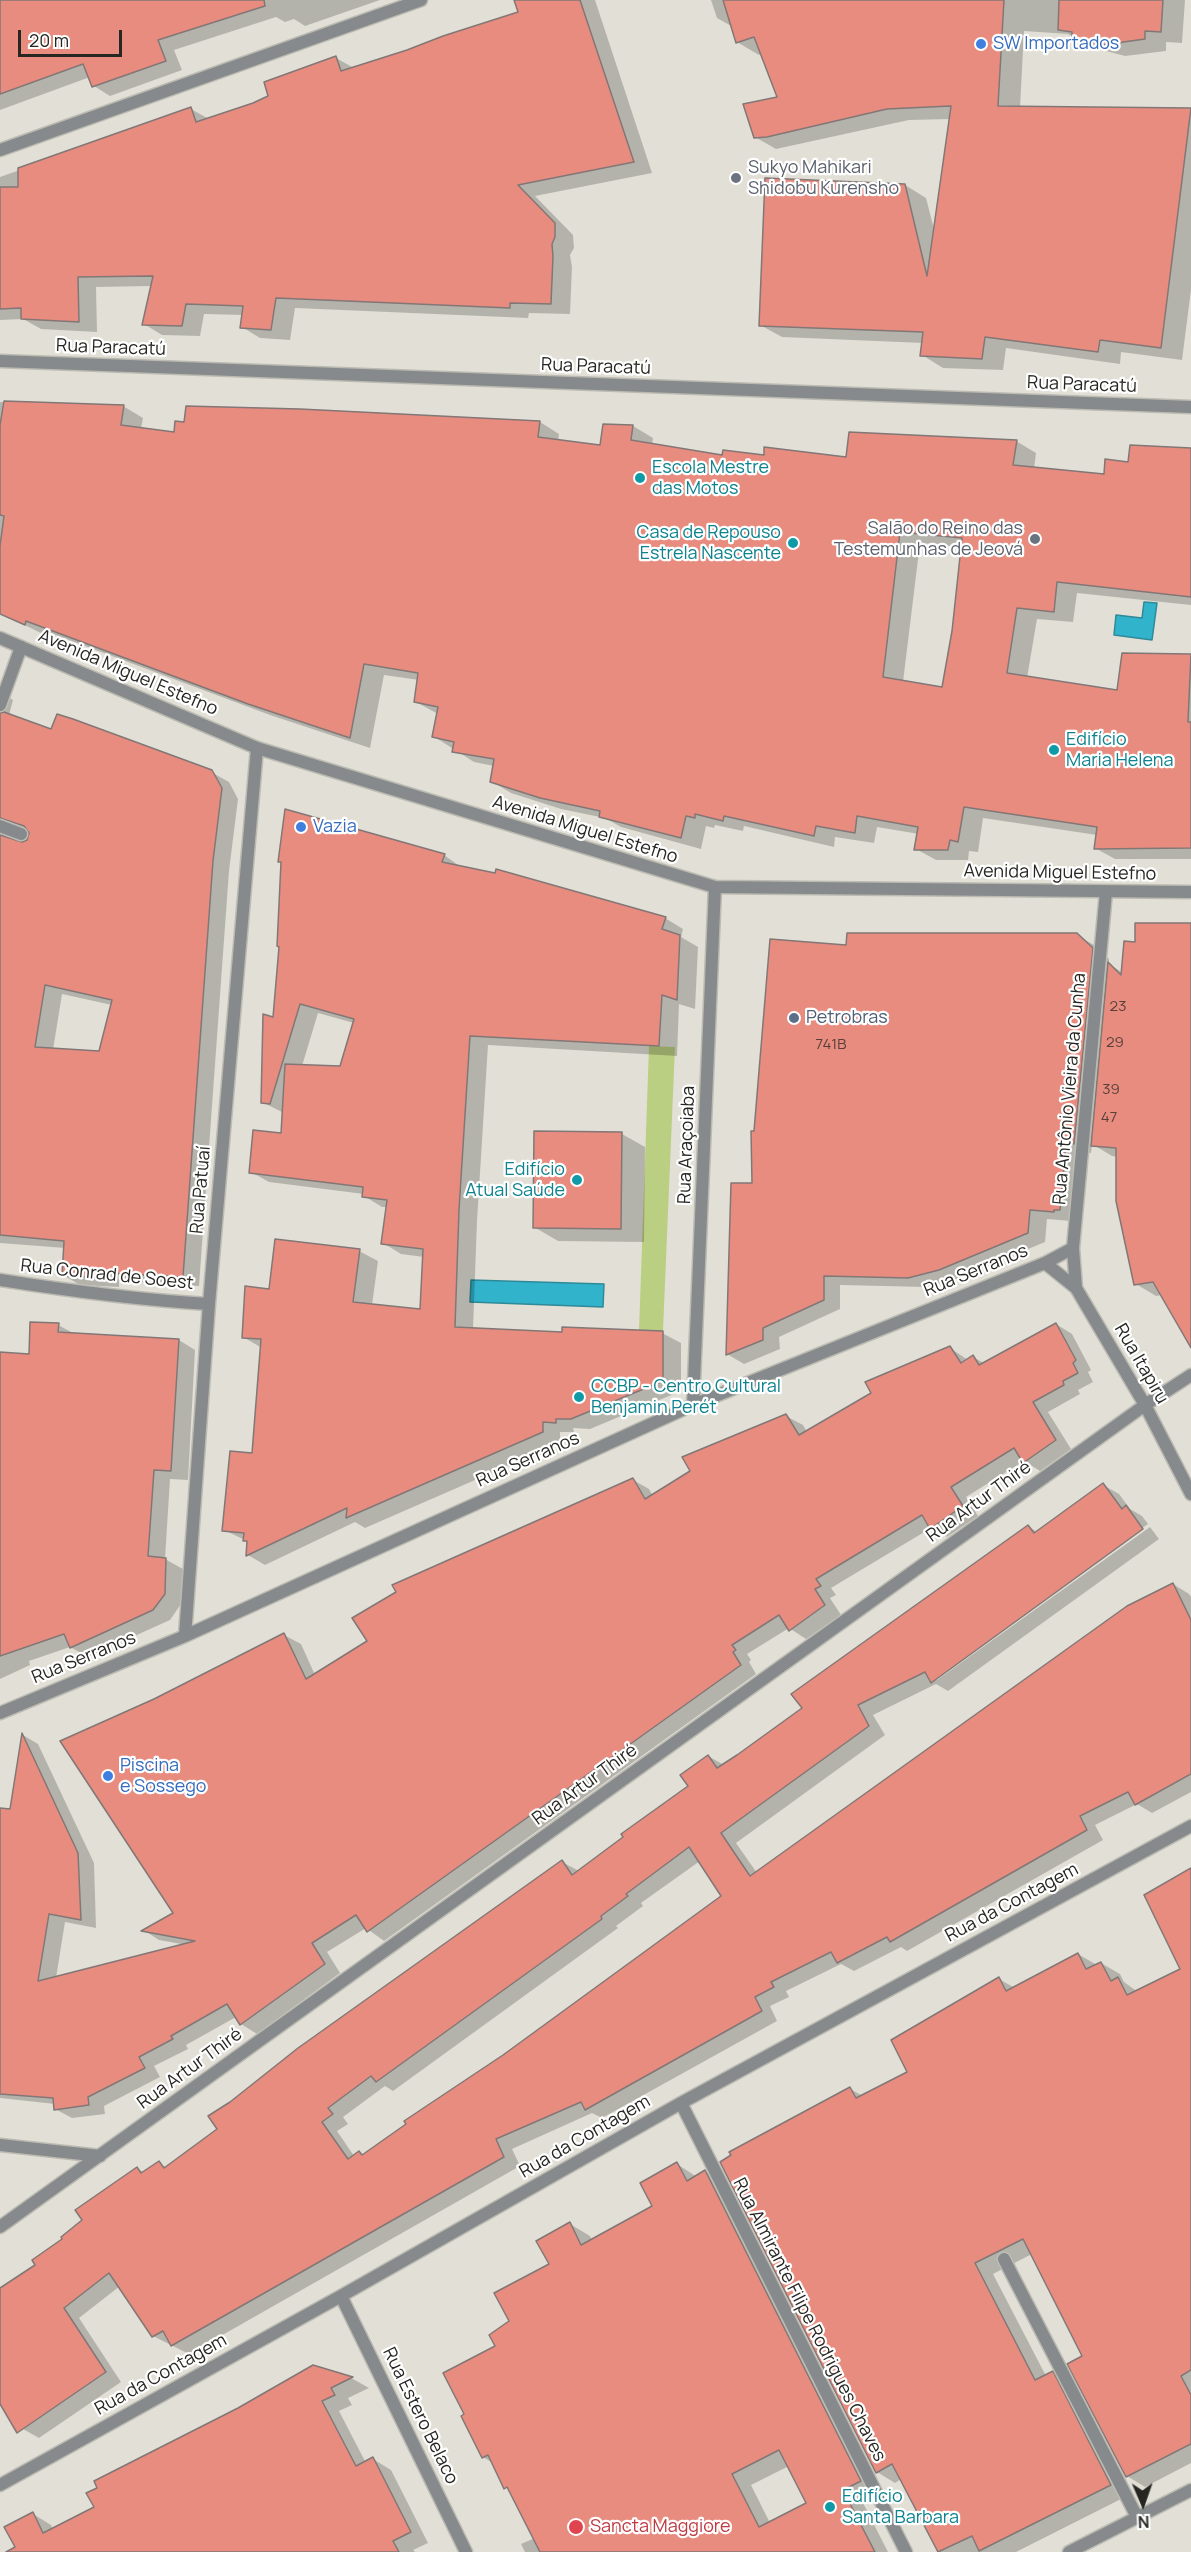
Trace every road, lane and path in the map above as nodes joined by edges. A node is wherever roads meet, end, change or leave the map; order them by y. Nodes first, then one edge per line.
1 (421, 0) edge
2 (0, 150) edge
3 (0, 361) edge
4 (1191, 407) edge
5 (0, 638) edge
6 (21, 647) junction
7 (0, 705) edge
8 (257, 747) junction
9 (0, 826) edge
10 (21, 834) dead end
11 (715, 887) junction
12 (1106, 892) junction
13 (1191, 892) edge
14 (1073, 1248) junction
15 (1045, 1263) junction
16 (0, 1280) edge
17 (1076, 1288) junction
18 (210, 1304) junction
19 (1191, 1375) edge
20 (693, 1405) junction
21 (1145, 1405) junction
22 (1191, 1494) edge
23 (185, 1636) junction
24 (0, 1713) edge
25 (1191, 1826) edge
26 (681, 2103) junction
27 (0, 2145) edge
28 (100, 2156) junction
29 (0, 2227) edge
30 (1004, 2259) dead end
31 (341, 2296) junction
32 (0, 2485) edge
33 (1191, 2490) edge
34 (1137, 2517) junction
35 (466, 2552) edge
36 (906, 2552) edge
37 (1069, 2552) edge

1 - 2 street
3 - 4 street, Rua Paracatú
5 - 6 street, Avenida Miguel Estefno
6 - 7 street
6 - 8 street, Avenida Miguel Estefno
8 - 11 street, Avenida Miguel Estefno
8 - 18 street, Rua Patuaí
9 - 10 street
11 - 12 street, Avenida Miguel Estefno
11 - 20 street, Rua Araçoiaba
12 - 13 street, Avenida Miguel Estefno
12 - 14 street, Rua Antônio Vieira da Cunha
14 - 15 street, Rua Serranos
14 - 17 street, Rua Antônio Vieira da Cunha
15 - 17 street, Rua Itapiru
15 - 20 street, Rua Serranos
16 - 18 street, Rua Conrad de Soest
17 - 21 street, Rua Itapiru
18 - 23 street, Rua Patuaí
19 - 21 street, Rua Artur Thiré
20 - 23 street, Rua Serranos
21 - 22 street, Rua Itapiru
21 - 28 street, Rua Artur Thiré
23 - 24 street, Rua Serranos
25 - 26 street, Rua da Contagem
26 - 31 street, Rua da Contagem
26 - 36 street, Rua Almirante Filipe Rodrigues Chaves
27 - 28 street
28 - 29 street, Rua Artur Thiré
30 - 34 street
31 - 32 street, Rua da Contagem
31 - 35 street, Rua Estero Belaco
33 - 34 street
34 - 37 street

